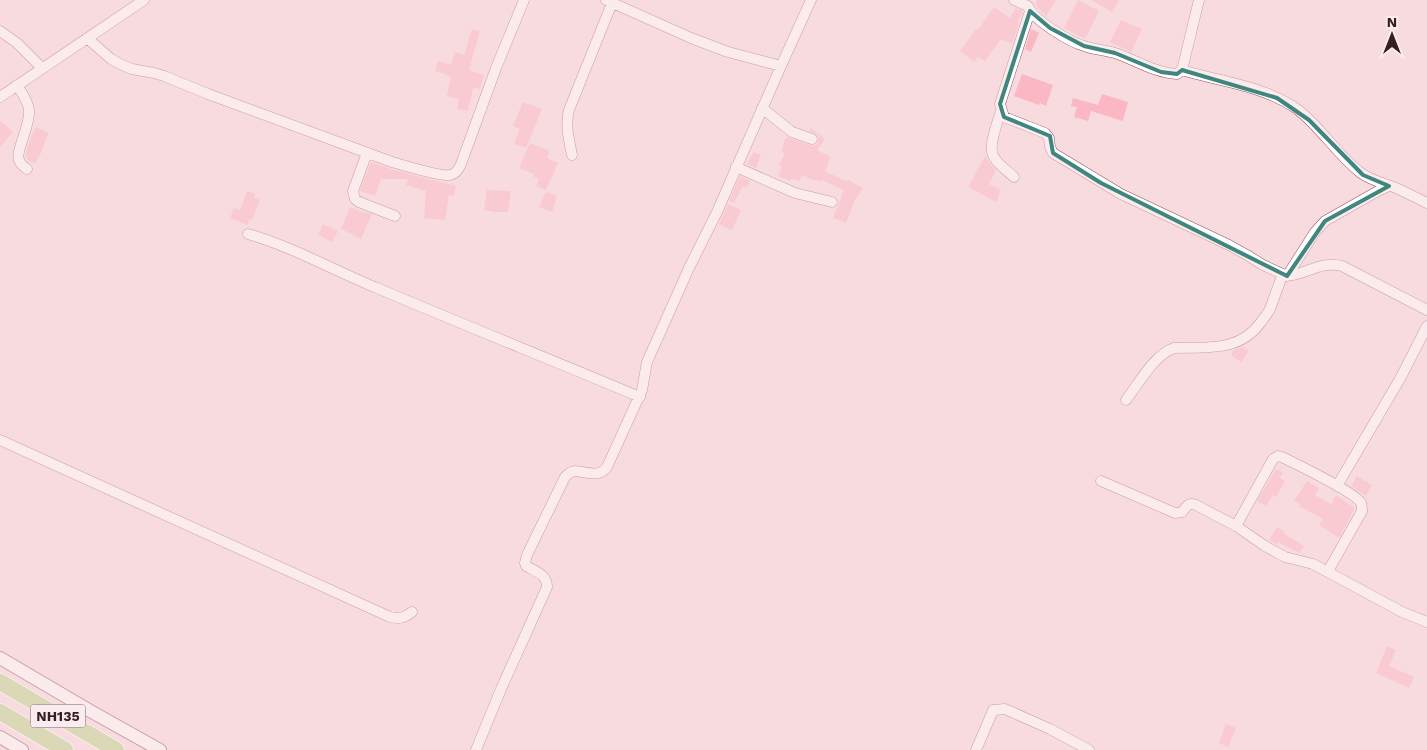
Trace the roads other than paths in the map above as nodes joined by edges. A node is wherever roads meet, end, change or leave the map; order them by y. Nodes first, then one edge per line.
1 (144, 0) edge
2 (524, 0) edge
3 (812, 0) edge
4 (1014, 0) edge
5 (1199, 0) edge
6 (609, 1) edge
7 (1030, 11) junction
8 (0, 30) edge
9 (87, 38) junction
10 (781, 66) junction
11 (42, 68) junction
12 (1182, 70) junction
13 (17, 85) junction
14 (0, 97) edge
15 (762, 108) junction
16 (1001, 110) junction
17 (812, 139) dead end
18 (367, 153) junction
19 (572, 155) dead end
20 (736, 166) junction
21 (27, 169) dead end
22 (1014, 176) dead end
23 (1389, 186) junction
24 (832, 202) dead end
25 (1427, 203) edge
26 (395, 216) dead end
27 (248, 234) dead end
28 (1284, 276) junction
29 (1427, 310) edge
30 (1427, 326) edge
31 (640, 397) junction
32 (1126, 400) dead end
33 (0, 440) edge
34 (1102, 481) dead end
35 (1337, 486) junction
36 (1236, 526) junction
37 (1328, 571) junction
38 (412, 612) dead end
39 (1427, 622) edge
40 (0, 658) edge
41 (0, 682) edge
42 (0, 712) edge
43 (0, 737) edge
44 (22, 750) edge
45 (65, 750) edge
46 (116, 750) edge
47 (160, 750) edge
48 (476, 750) edge
49 (976, 750) edge
50 (1089, 750) edge

1 - 9 street
2 - 18 street
3 - 10 street
4 - 7 street
5 - 12 street
6 - 10 street
6 - 19 street
7 - 12 street
7 - 16 street
8 - 11 street
9 - 11 street
9 - 18 street
10 - 15 street
11 - 13 street
12 - 23 street
13 - 14 street
13 - 21 street
15 - 17 street
15 - 20 street
16 - 22 street
16 - 28 street
18 - 26 street
20 - 24 street
20 - 31 street
23 - 25 street
23 - 28 street
27 - 31 street
28 - 29 street
28 - 32 street
30 - 35 street
31 - 48 street
33 - 38 street
34 - 36 street
35 - 36 street
35 - 37 street
36 - 37 street
37 - 39 street
40 - 47 street
41 - 46 highway, NH135
42 - 45 highway, NH135
43 - 44 street
49 - 50 street

